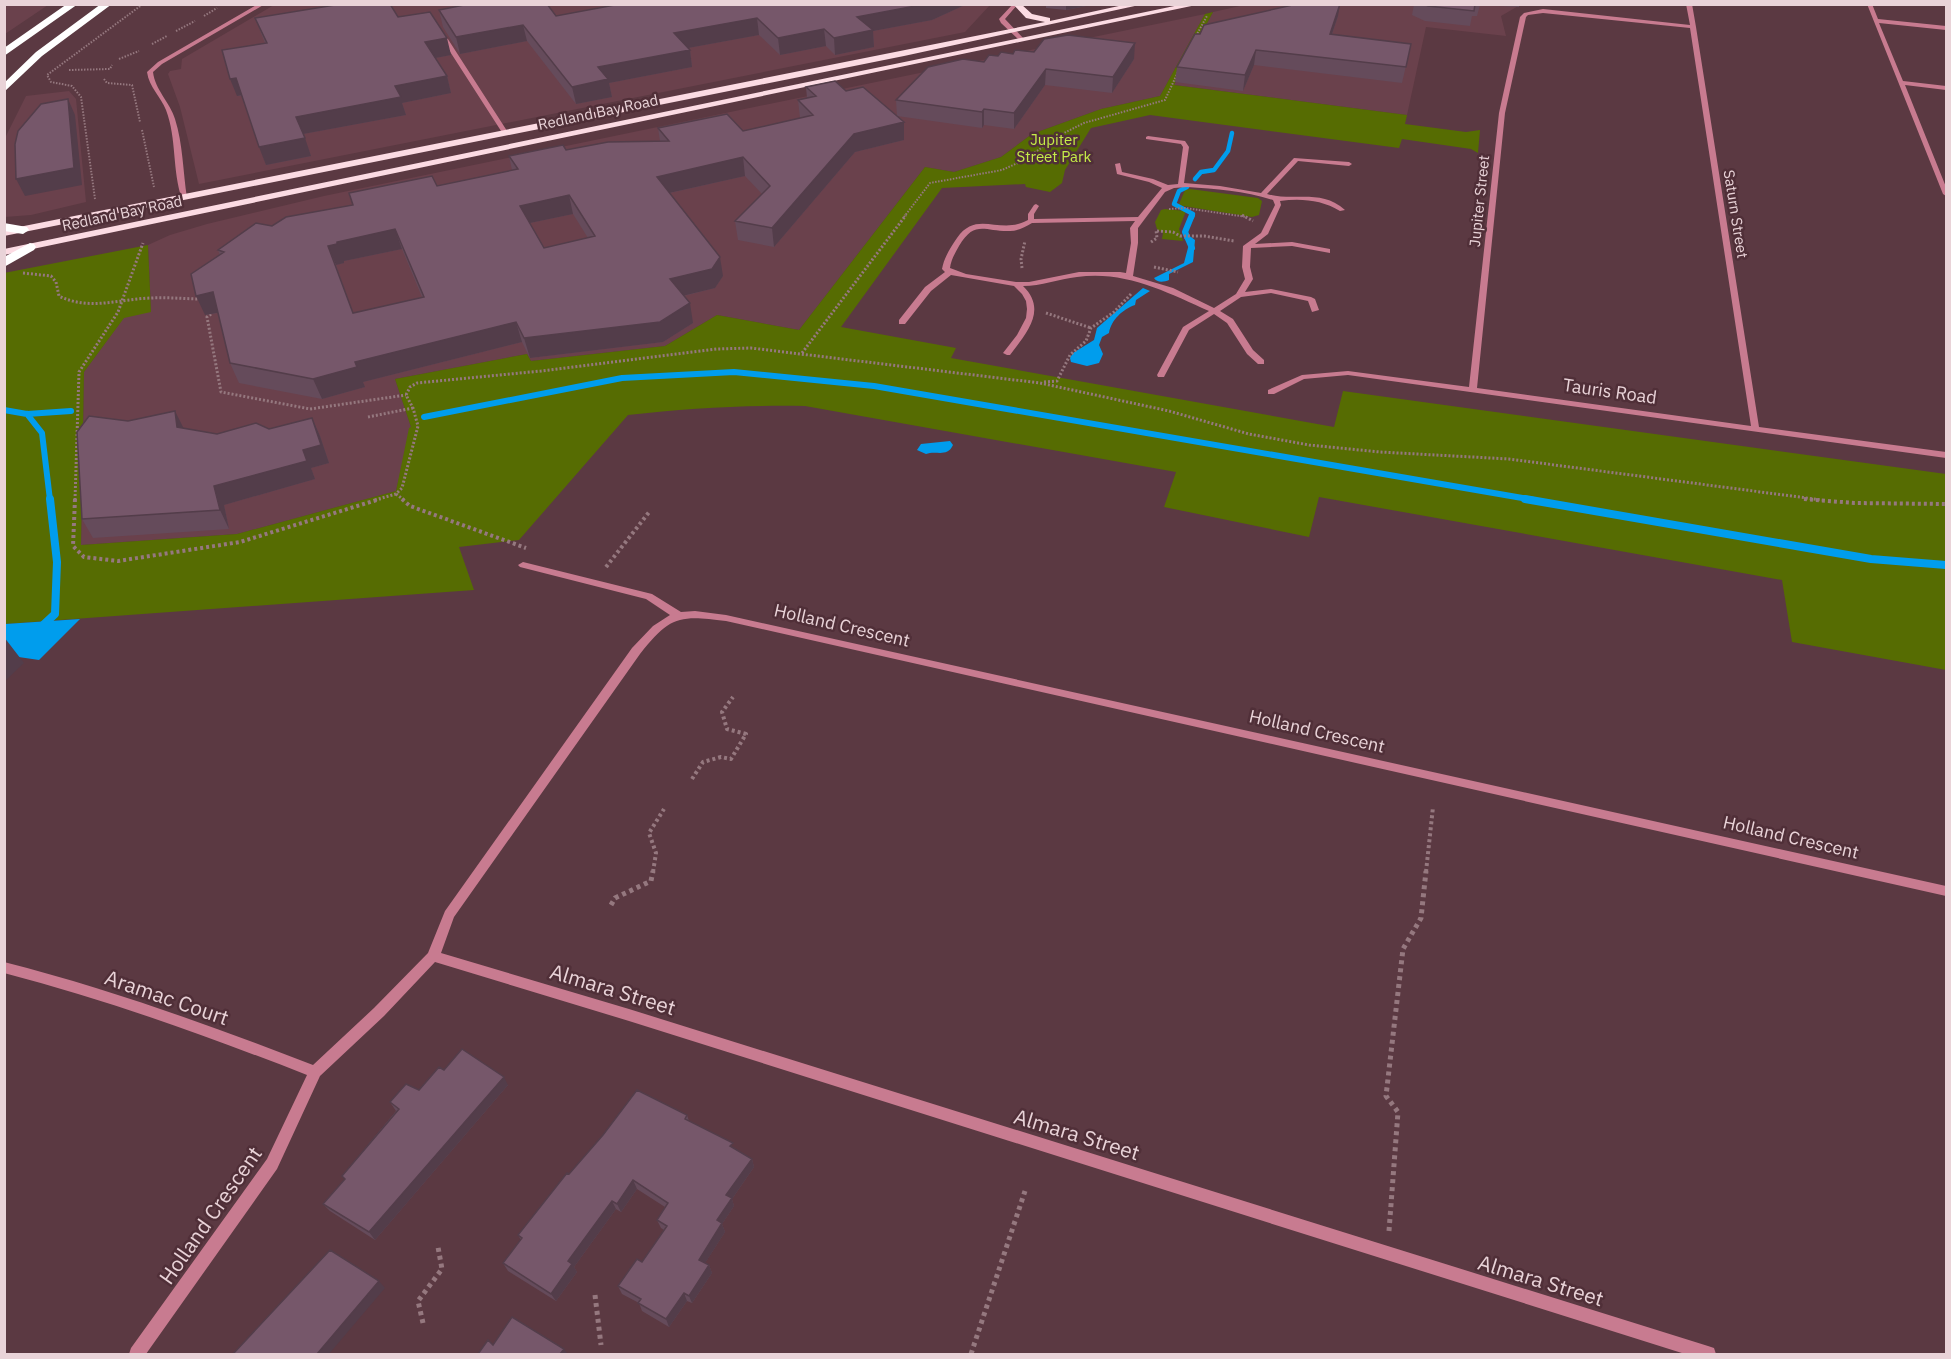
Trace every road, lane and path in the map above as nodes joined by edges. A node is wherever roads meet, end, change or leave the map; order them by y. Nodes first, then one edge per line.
1 (74, 4) edge
2 (108, 4) edge
3 (143, 4) edge
4 (263, 4) edge
5 (1016, 4) edge
6 (1141, 4) edge
7 (1198, 4) edge
8 (1689, 4) edge
9 (1869, 4) edge
10 (217, 8) dead end
11 (1209, 11) dead end
12 (204, 16) dead end
13 (195, 21) dead end
14 (1060, 21) junction
15 (1876, 21) junction
16 (437, 26) edge
17 (1693, 27) junction
18 (1947, 28) edge
19 (176, 31) dead end
20 (1011, 31) junction
21 (167, 36) dead end
22 (1022, 40) junction
23 (1194, 41) edge
24 (152, 44) dead end
25 (139, 51) dead end
26 (4, 52) edge
27 (119, 58) dead end
28 (112, 65) dead end
29 (69, 70) dead end
30 (1178, 71) edge
31 (104, 79) dead end
32 (1902, 84) junction
33 (1947, 88) edge
34 (4, 89) edge
35 (140, 122) dead end
36 (141, 130) dead end
37 (506, 134) junction
38 (1148, 138) dead end
39 (513, 145) junction
40 (1118, 164) dead end
41 (1349, 164) dead end
42 (1936, 164) junction
43 (1947, 165) edge
44 (1181, 184) junction
45 (1166, 187) junction
46 (156, 193) dead end
47 (1947, 194) edge
48 (1263, 195) junction
49 (184, 198) junction
50 (1276, 199) junction
51 (96, 205) dead end
52 (1036, 206) dead end
53 (1175, 210) dead end
54 (1342, 210) dead end
55 (1140, 219) junction
56 (1030, 221) junction
57 (1248, 225) dead end
58 (4, 227) edge
59 (1267, 229) junction
60 (23, 230) junction
61 (1157, 231) dead end
62 (4, 233) edge
63 (143, 243) dead end
64 (1244, 243) junction
65 (1292, 244) junction
66 (30, 247) junction
67 (1326, 251) dead end
68 (4, 252) edge
69 (4, 263) edge
70 (950, 272) junction
71 (1178, 272) dead end
72 (18, 274) dead end
73 (1129, 277) junction
74 (1249, 279) junction
75 (1144, 283) junction
76 (1016, 284) junction
77 (1271, 291) junction
78 (1239, 295) junction
79 (202, 300) edge
80 (122, 301) junction
81 (1215, 310) junction
82 (1315, 310) dead end
83 (211, 314) edge
84 (902, 322) dead end
85 (1007, 353) dead end
86 (801, 354) junction
87 (1262, 362) dead end
88 (1161, 375) dead end
89 (1040, 383) junction
90 (1473, 390) junction
91 (1271, 392) dead end
92 (406, 395) junction
93 (413, 408) junction
94 (368, 417) dead end
95 (1755, 427) junction
96 (1947, 454) edge
97 (396, 494) junction
98 (1947, 504) edge
99 (650, 512) dead end
100 (532, 549) dead end
101 (523, 565) dead end
102 (606, 567) dead end
103 (678, 615) junction
104 (733, 697) dead end
105 (692, 779) dead end
106 (1433, 807) dead end
107 (664, 809) dead end
108 (1947, 891) edge
109 (610, 905) dead end
110 (433, 956) junction
111 (4, 967) edge
112 (315, 1072) junction
113 (1025, 1191) dead end
114 (1389, 1232) dead end
115 (438, 1247) dead end
116 (595, 1295) dead end
117 (423, 1323) dead end
118 (601, 1345) dead end
119 (137, 1354) edge
120 (971, 1354) edge
121 (1708, 1354) edge

1 - 26 highway
2 - 34 highway
3 - 51 path
4 - 49 street
5 - 14 main road
5 - 20 street
6 - 14 main road, Redland Bay Road
7 - 22 main road, Redland Bay Road
8 - 17 street, Saturn Street
9 - 15 street
10 - 12 path
11 - 23 path
13 - 19 path
14 - 20 main road, Redland Bay Road
15 - 18 street
15 - 32 street
16 - 37 street
17 - 90 street, Jupiter Street
17 - 95 street, Saturn Street
20 - 22 street
20 - 37 main road, Redland Bay Road
21 - 24 path
22 - 39 main road, Redland Bay Road
25 - 27 path
28 - 29 path
30 - 86 path
31 - 35 path
32 - 33 street
32 - 42 street
36 - 46 path
37 - 39 main road
37 - 49 main road, Redland Bay Road
38 - 44 street
39 - 66 main road, Redland Bay Road
40 - 45 street
41 - 48 street
42 - 43 street
42 - 47 street
44 - 45 street
44 - 48 street
45 - 55 street
48 - 50 street
49 - 60 main road, Redland Bay Road
50 - 54 street
50 - 59 street
52 - 56 street
53 - 57 path
55 - 56 street
55 - 73 street
56 - 70 street
58 - 60 highway
59 - 64 street
59 - 65 street
60 - 62 main road, Redland Bay Road
61 - 64 path
63 - 80 path
64 - 65 street
64 - 74 street
65 - 67 street
66 - 68 main road, Redland Bay Road
66 - 69 highway
70 - 76 street
70 - 84 street
71 - 75 path
72 - 80 path
73 - 75 street
73 - 76 street
74 - 77 street
74 - 78 street
75 - 81 street
75 - 89 path
76 - 85 street
77 - 78 street
77 - 82 street
78 - 81 street
79 - 80 path
80 - 97 path
81 - 87 street
81 - 88 street
83 - 92 path
86 - 89 path
86 - 92 path
89 - 98 path
90 - 91 street, Tauris Road
90 - 95 street, Tauris Road
92 - 93 path
93 - 94 path
93 - 97 path
95 - 96 street, Tauris Road
97 - 100 path
99 - 102 path
101 - 103 street
103 - 108 street, Holland Crescent
103 - 110 street, Holland Crescent
104 - 105 path
106 - 114 path
107 - 109 path
110 - 112 street, Holland Crescent
110 - 121 street, Almara Street
111 - 112 street, Aramac Court
112 - 119 street, Holland Crescent
113 - 120 path
115 - 117 path
116 - 118 path

